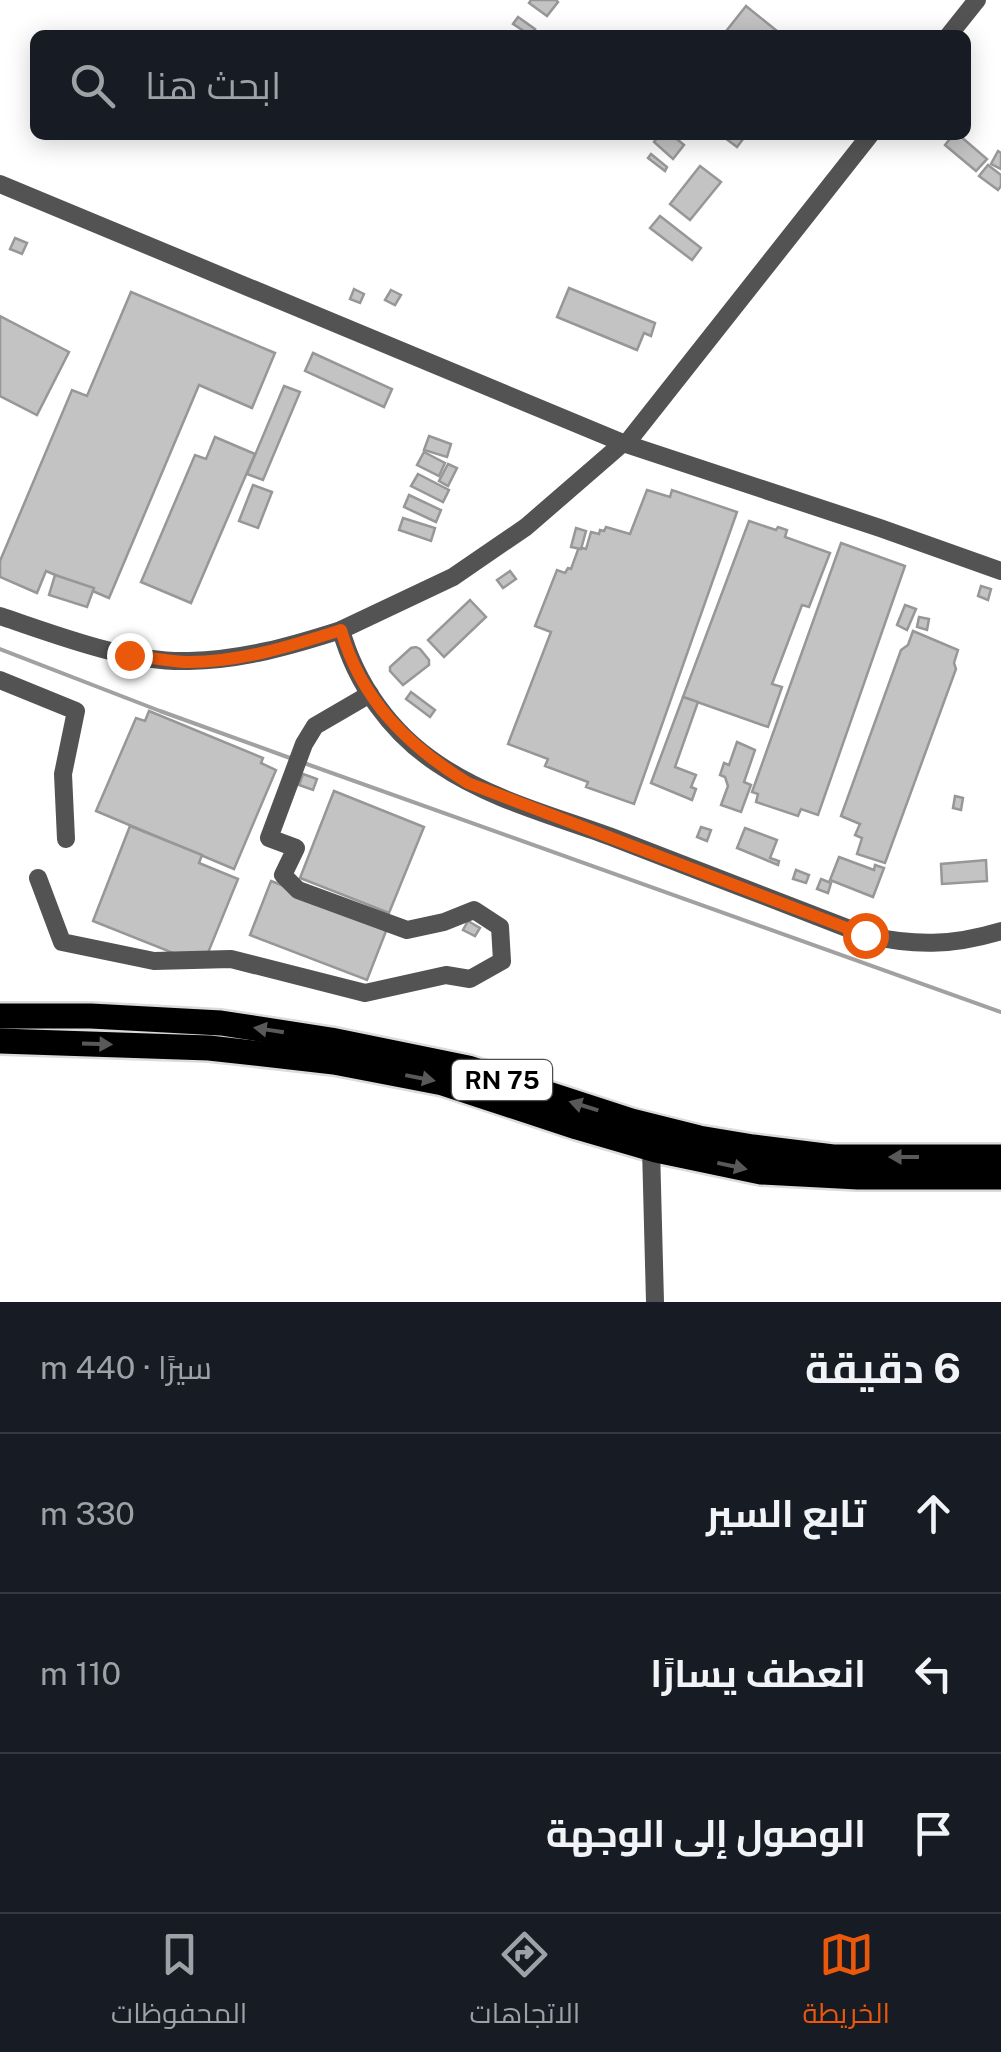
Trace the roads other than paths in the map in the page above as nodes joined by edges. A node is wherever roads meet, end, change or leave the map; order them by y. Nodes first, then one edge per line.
1 (977, 0) edge
2 (953, 30) edge
3 (866, 140) edge
4 (0, 184) edge
5 (624, 443) junction
6 (1001, 571) edge
7 (0, 616) edge
8 (341, 630) junction
9 (0, 680) edge
10 (370, 694) junction
11 (66, 839) dead end
12 (38, 878) dead end
13 (1001, 931) edge
14 (0, 1016) edge
15 (0, 1041) edge
16 (651, 1148) junction
17 (1001, 1157) edge
18 (1001, 1177) edge
19 (655, 1302) edge

1 - 2 street
3 - 5 street
4 - 5 street
5 - 6 street
5 - 8 street
7 - 8 street
8 - 10 street
9 - 11 street
10 - 12 street
10 - 13 street
17 -> 14 highway, RN 75
15 -> 16 highway, RN 75
16 -> 18 highway, RN 75
16 - 19 street

